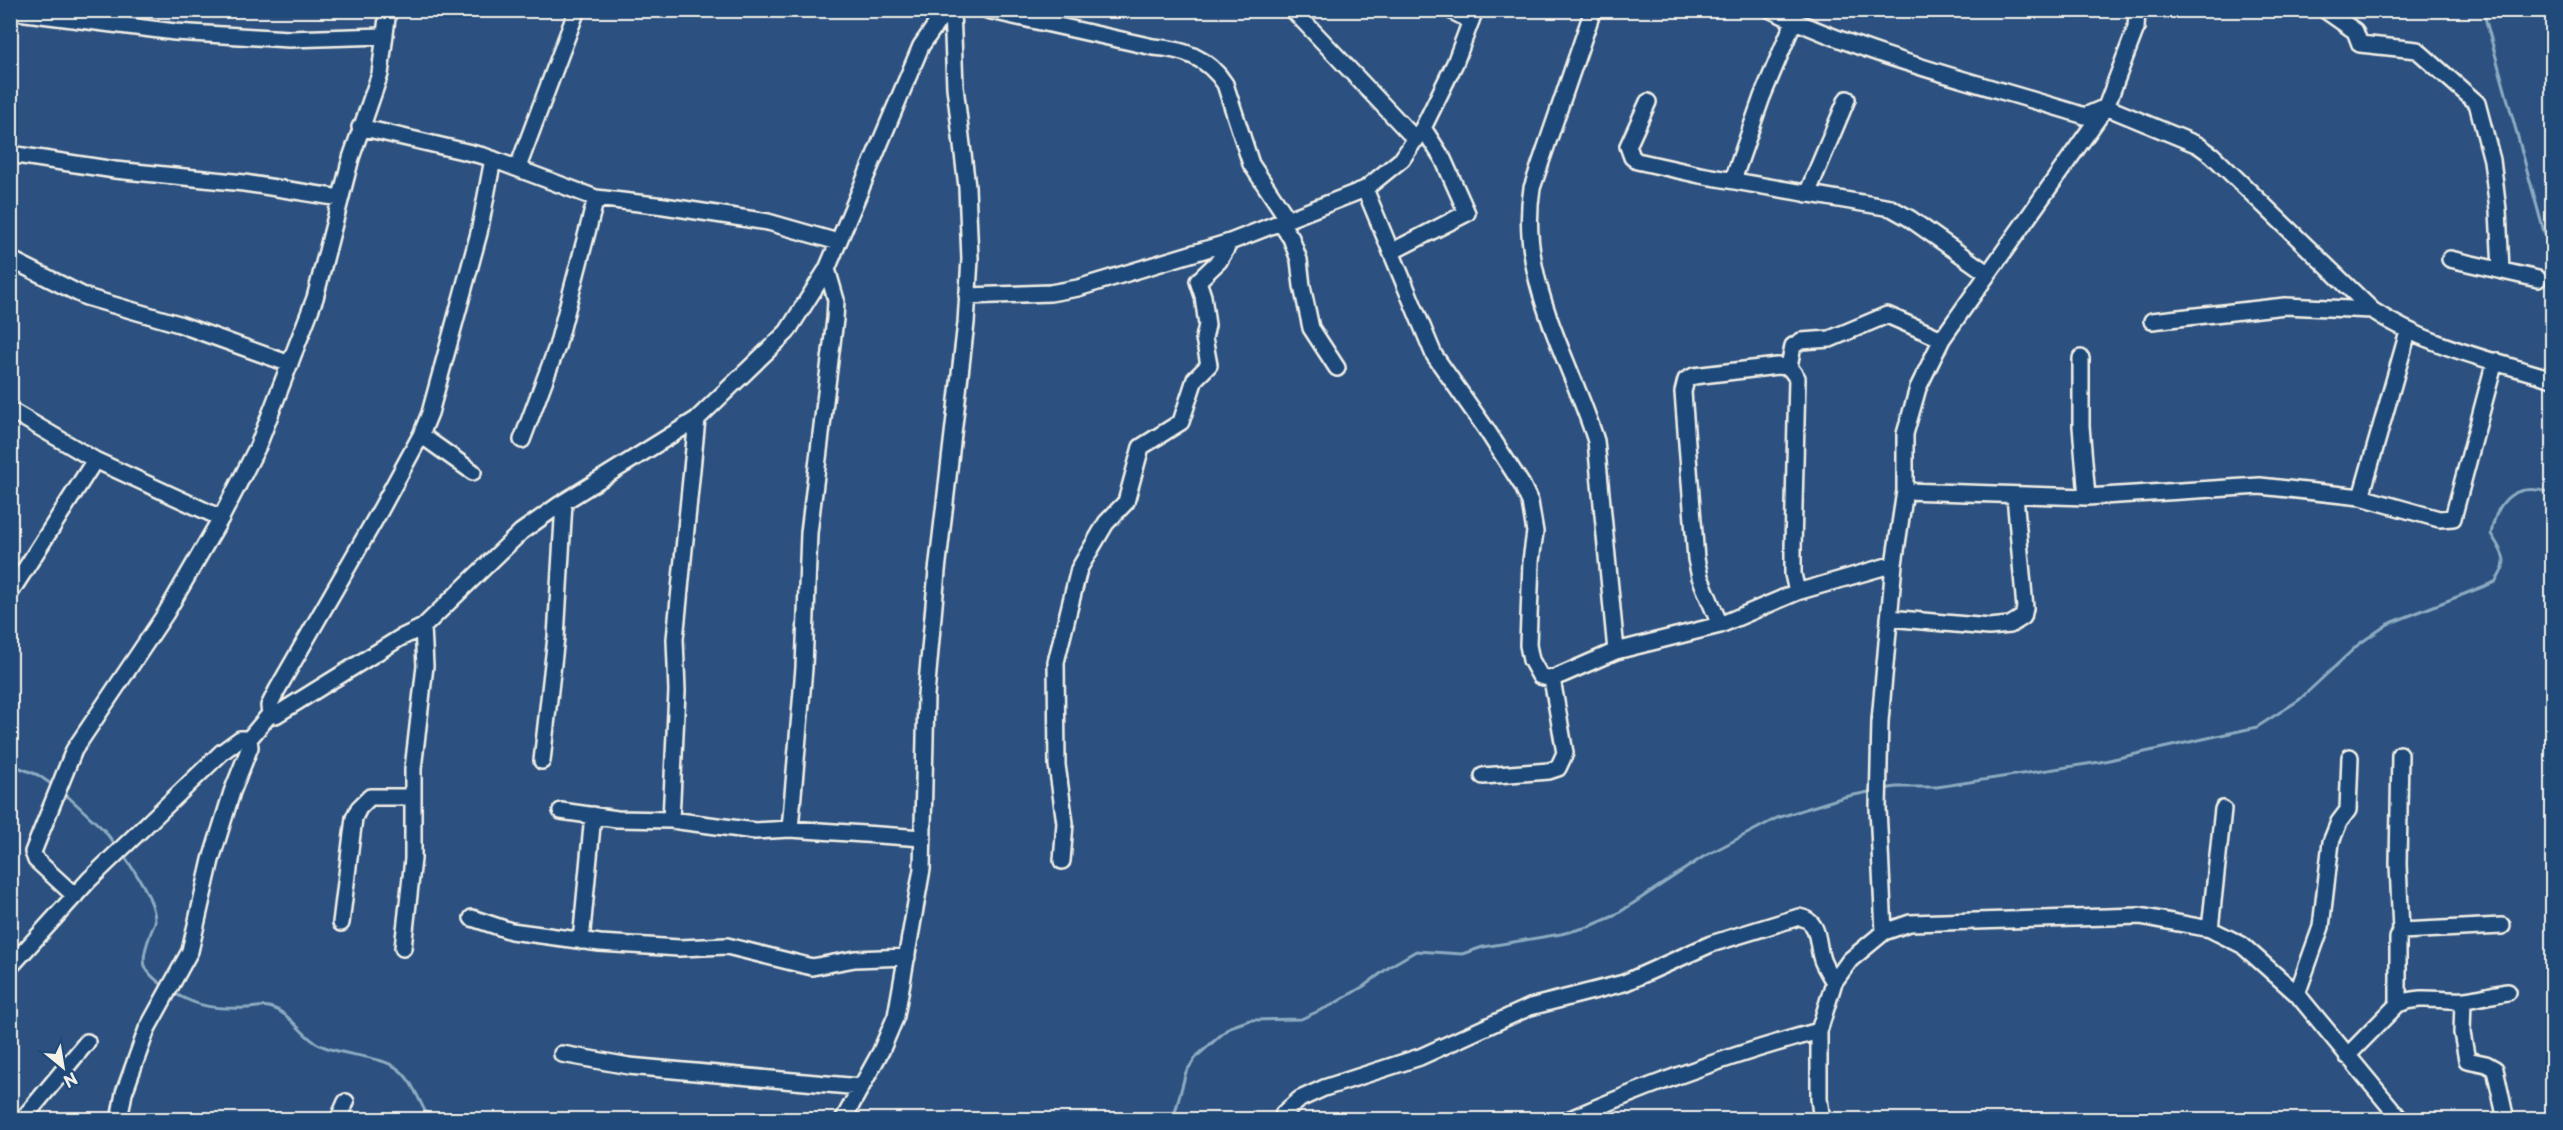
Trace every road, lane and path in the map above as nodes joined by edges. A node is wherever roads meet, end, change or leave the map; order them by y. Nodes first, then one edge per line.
1 (388, 10) edge
2 (577, 10) edge
3 (946, 10) edge
4 (952, 10) edge
5 (987, 10) edge
6 (1293, 10) edge
7 (1450, 10) edge
8 (1593, 10) edge
9 (1771, 10) edge
10 (2137, 10) edge
11 (2325, 10) edge
12 (10, 11) edge
13 (1473, 16) edge
14 (1794, 21) junction
15 (384, 36) junction
16 (1847, 99) dead end
17 (1648, 102) dead end
18 (2106, 107) junction
19 (360, 127) junction
20 (1420, 134) junction
21 (10, 154) edge
22 (493, 159) junction
23 (518, 167) junction
24 (1733, 180) junction
25 (1365, 189) junction
26 (1807, 194) junction
27 (340, 198) junction
28 (596, 198) junction
29 (1284, 220) junction
30 (838, 242) junction
31 (1230, 242) junction
32 (1391, 252) junction
33 (10, 259) edge
34 (2450, 259) dead end
35 (827, 269) junction
36 (2501, 270) junction
37 (1987, 273) junction
38 (2538, 279) dead end
39 (967, 296) junction
40 (2372, 310) junction
41 (2152, 321) dead end
42 (2408, 332) junction
43 (1942, 339) junction
44 (2081, 358) dead end
45 (2495, 362) junction
46 (290, 364) junction
47 (1789, 367) junction
48 (1337, 368) dead end
49 (2553, 379) edge
50 (11, 411) edge
51 (697, 419) junction
52 (421, 435) junction
53 (522, 440) dead end
54 (95, 460) junction
55 (472, 472) dead end
56 (1905, 491) junction
57 (2015, 496) junction
58 (2087, 497) junction
59 (2361, 497) junction
60 (564, 502) junction
61 (221, 518) junction
62 (1894, 564) junction
63 (1797, 592) junction
64 (10, 593) edge
65 (1889, 618) junction
66 (1720, 625) junction
67 (423, 627) junction
68 (1616, 651) junction
69 (1552, 679) junction
70 (270, 714) junction
71 (249, 739) junction
72 (2400, 754) dead end
73 (2350, 757) dead end
74 (542, 761) dead end
75 (1483, 776) dead end
76 (413, 797) junction
77 (2223, 809) dead end
78 (561, 811) dead end
79 (593, 815) junction
80 (671, 820) junction
81 (790, 829) junction
82 (923, 838) junction
83 (1062, 861) dead end
84 (75, 896) junction
85 (472, 918) dead end
86 (341, 923) dead end
87 (2502, 926) dead end
88 (2210, 930) junction
89 (2401, 931) junction
90 (1884, 932) junction
91 (581, 940) junction
92 (403, 948) dead end
93 (907, 957) junction
94 (10, 967) edge
95 (1834, 982) junction
96 (2508, 992) dead end
97 (2297, 994) junction
98 (2463, 1000) junction
99 (2398, 1004) junction
100 (1819, 1031) junction
101 (87, 1042) dead end
102 (562, 1054) dead end
103 (2347, 1056) junction
104 (860, 1087) junction
105 (346, 1101) dead end
106 (22, 1119) edge
107 (119, 1119) edge
108 (338, 1119) edge
109 (843, 1119) edge
110 (1287, 1119) edge
111 (1568, 1119) edge
112 (1822, 1119) edge
113 (2400, 1119) edge
114 (2506, 1119) edge

1 - 15 street
2 - 23 street
3 - 30 street
4 - 39 street
5 - 29 street
6 - 20 street
7 - 13 street
8 - 68 street
9 - 14 street
10 - 18 street
11 - 36 street
12 - 15 street
13 - 20 street
14 - 18 street
14 - 24 street
15 - 19 street
16 - 26 street
17 - 24 street
18 - 37 street
18 - 40 street
19 - 22 street
19 - 27 street
20 - 25 street
20 - 32 street
21 - 27 street
22 - 23 street
22 - 52 street
23 - 28 street
24 - 26 street
25 - 29 street
25 - 32 street
26 - 37 street
27 - 46 street
28 - 30 street
28 - 53 street
29 - 31 street
29 - 48 street
30 - 35 street
31 - 39 street
31 - 83 street
32 - 69 street
33 - 46 street
34 - 36 street
35 - 51 street
35 - 81 street
36 - 38 street
37 - 43 street
39 - 82 street
40 - 41 street
40 - 42 street
42 - 45 street
42 - 59 street
43 - 47 street
43 - 56 street
44 - 58 street
45 - 49 street
45 - 59 street
46 - 61 street
47 - 63 street
47 - 66 street
50 - 54 street
51 - 60 street
51 - 80 street
52 - 55 street
52 - 70 street
54 - 61 street
54 - 64 street
56 - 57 street
56 - 62 street
57 - 58 street
57 - 65 street
58 - 59 street
60 - 67 street
60 - 74 street
61 - 84 street
62 - 63 street
62 - 65 street
63 - 66 street
65 - 90 street
66 - 68 street
67 - 70 street
67 - 76 street
68 - 69 street
69 - 75 street
70 - 71 street
71 - 84 street
71 - 107 street
72 - 89 street
73 - 97 street
76 - 86 street
76 - 92 street
77 - 88 street
78 - 79 street
79 - 80 street
79 - 91 street
80 - 81 street
81 - 82 street
82 - 93 street
84 - 94 street
85 - 91 street
87 - 89 street
88 - 90 street
88 - 97 street
89 - 99 street
90 - 95 street
91 - 93 street
93 - 104 street
95 - 100 street
95 - 110 street
96 - 98 street
97 - 103 street
98 - 99 street
98 - 114 street
99 - 103 street
100 - 111 street
100 - 112 street
101 - 106 street
102 - 104 street
103 - 113 street
104 - 109 street
105 - 108 street

